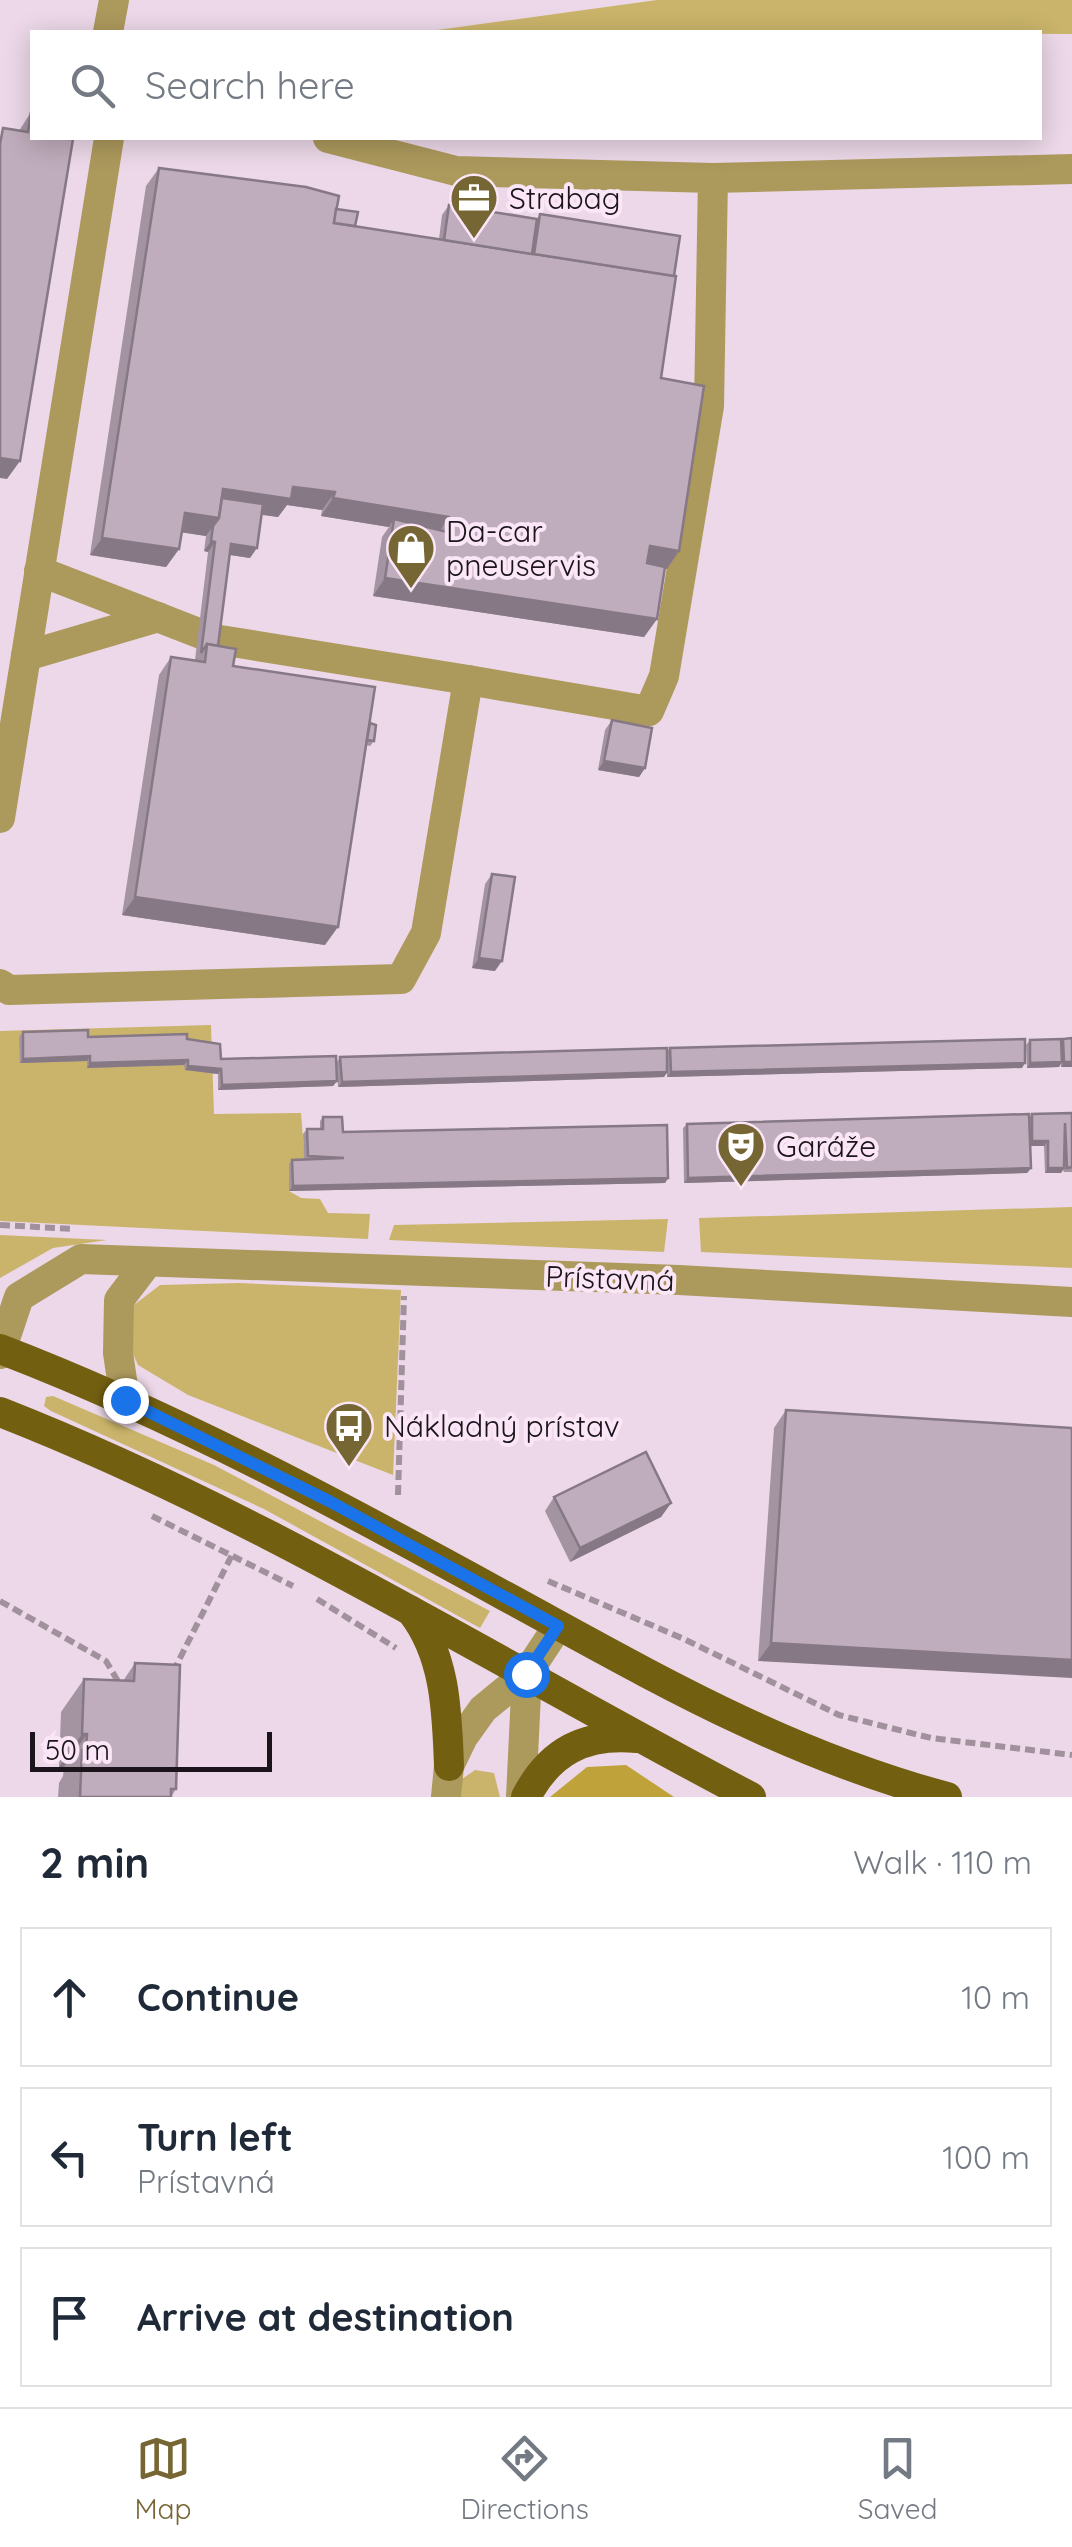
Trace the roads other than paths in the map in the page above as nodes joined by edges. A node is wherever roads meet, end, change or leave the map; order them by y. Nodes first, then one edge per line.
1 (114, 0) edge
2 (108, 30) edge
3 (109, 140) edge
4 (336, 140) edge
5 (1072, 169) edge
6 (713, 178) junction
7 (39, 570) junction
8 (158, 617) junction
9 (26, 656) junction
10 (468, 680) junction
11 (0, 818) edge
12 (0, 984) edge
13 (148, 1262) junction
14 (1072, 1302) edge
15 (1, 1350) edge
16 (125, 1400) junction
17 (0, 1412) edge
18 (409, 1609) junction
19 (558, 1626) junction
20 (526, 1674) junction
21 (639, 1738) junction
22 (447, 1782) edge
23 (523, 1797) edge
24 (750, 1797) edge
25 (946, 1797) edge

1 - 2 street
3 - 7 street
4 - 6 street
5 - 6 street
6 - 10 street
7 - 8 street
7 - 9 street
8 - 9 street
8 - 10 street
9 - 11 street
10 - 12 street
13 - 14 street, Prístavná
13 - 15 street, Prístavná
13 - 16 street
15 - 16 main road, Prístavná
16 - 19 main road, Prístavná
17 - 18 main road
18 - 20 main road
18 - 22 main road
19 - 20 street
19 - 25 main road, Prístavná
20 - 21 main road
20 - 22 street
20 - 23 street
21 - 23 main road
21 - 24 main road

